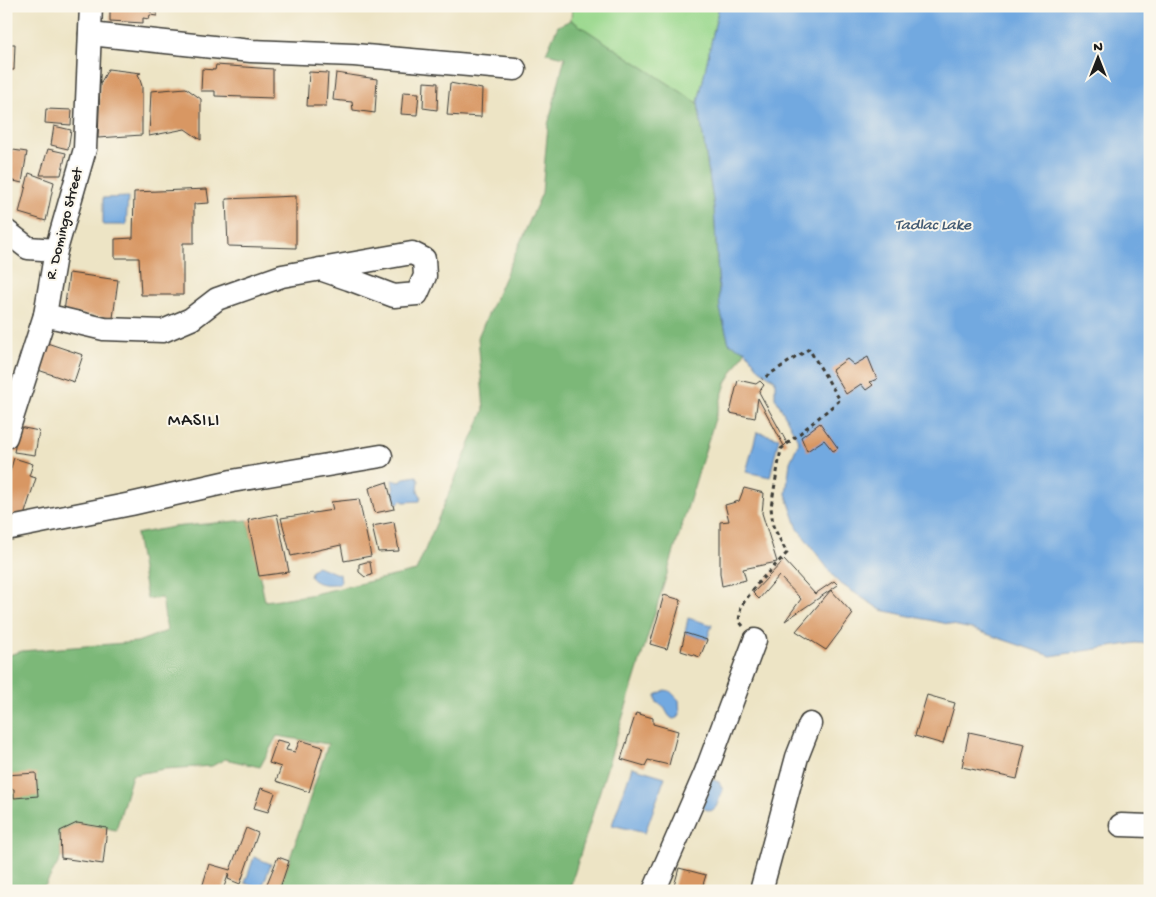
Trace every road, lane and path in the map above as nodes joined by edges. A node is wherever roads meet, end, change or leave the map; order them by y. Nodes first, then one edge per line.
1 (91, 6) edge
2 (90, 34) junction
3 (515, 69) dead end
4 (6, 231) edge
5 (56, 250) junction
6 (320, 269) dead end
7 (45, 315) junction
8 (762, 379) dead end
9 (6, 437) edge
10 (381, 456) dead end
11 (6, 529) edge
12 (755, 640) joint
13 (810, 724) dead end
14 (1121, 825) dead end
15 (1150, 826) edge
16 (654, 891) edge
17 (761, 891) edge

1 - 2 street, R. Domingo Street
2 - 3 street
2 - 5 street, R. Domingo Street
4 - 5 street
5 - 7 street, R. Domingo Street
6 - 7 street
7 - 9 street, R. Domingo Street
8 - 12 path
10 - 11 street
12 - 16 street
13 - 17 street
14 - 15 street

